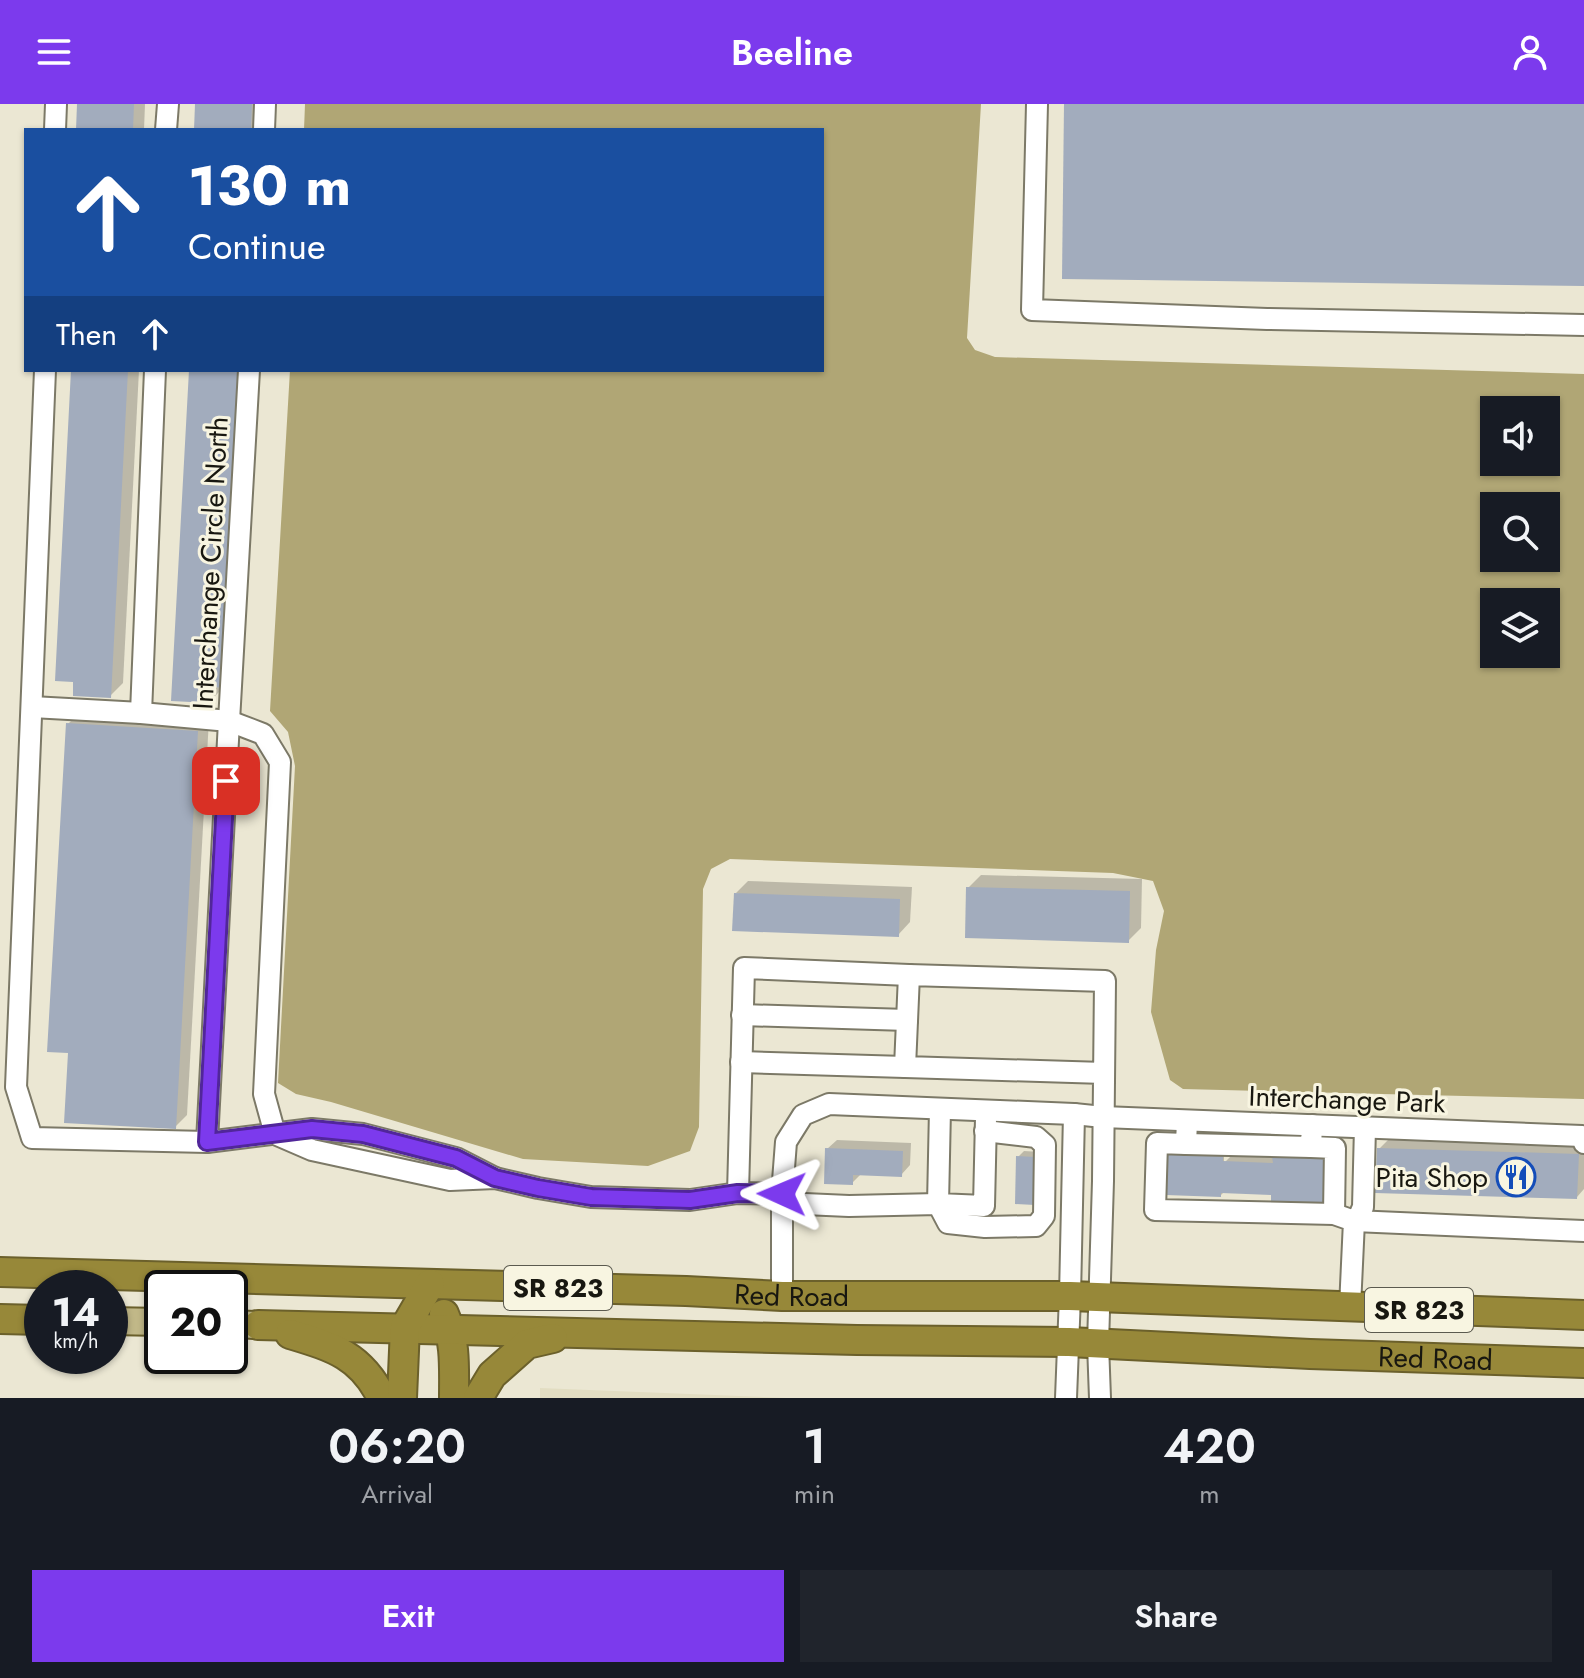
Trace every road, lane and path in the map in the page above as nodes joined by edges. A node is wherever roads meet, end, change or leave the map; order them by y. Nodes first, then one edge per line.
1 (56, 104) edge
2 (168, 104) edge
3 (265, 104) edge
4 (1037, 104) edge
5 (55, 128) edge
6 (166, 128) edge
7 (264, 128) edge
8 (1584, 325) edge
9 (45, 372) edge
10 (155, 372) edge
11 (249, 372) edge
12 (32, 707) junction
13 (141, 713) junction
14 (229, 721) junction
15 (909, 975) junction
16 (742, 1015) junction
17 (907, 1020) junction
18 (741, 1062) junction
19 (905, 1067) junction
20 (1104, 1073) junction
21 (940, 1109) junction
22 (1074, 1114) junction
23 (1103, 1117) junction
24 (986, 1121) junction
25 (1187, 1121) junction
26 (1312, 1125) junction
27 (1365, 1127) junction
28 (275, 1134) junction
29 (207, 1142) junction
30 (1584, 1143) edge
31 (1186, 1144) junction
32 (1311, 1147) junction
33 (738, 1193) junction
34 (782, 1198) junction
35 (938, 1204) junction
36 (1334, 1214) junction
37 (1354, 1221) junction
38 (1584, 1231) edge
39 (0, 1272) edge
40 (430, 1284) junction
41 (782, 1296) junction
42 (1084, 1297) junction
43 (1350, 1307) junction
44 (1584, 1315) edge
45 (0, 1319) edge
46 (24, 1320) edge
47 (248, 1325) edge
48 (258, 1325) junction
49 (405, 1327) junction
50 (450, 1329) junction
51 (573, 1333) junction
52 (1069, 1342) junction
53 (1098, 1344) junction
54 (1584, 1363) edge
55 (382, 1398) edge
56 (402, 1398) edge
57 (454, 1398) edge
58 (478, 1398) edge
59 (1066, 1398) edge
60 (1100, 1398) edge

1 - 5 street
2 - 6 street
3 - 7 street
4 - 8 street
9 - 12 street
10 - 13 street
11 - 14 street, Interchange Circle North
12 - 13 street
12 - 29 street
13 - 14 street
14 - 28 street
14 - 29 street, Interchange Circle North
15 - 16 street
15 - 17 street
15 - 20 street
16 - 17 street
16 - 18 street
17 - 19 street
18 - 19 street
18 - 33 street
19 - 20 street
20 - 23 street
21 - 24 street, Interchange Park
21 - 34 street, Interchange Park
21 - 35 street
22 - 23 street, Interchange Park
22 - 24 street, Interchange Park
22 - 42 street
23 - 25 street, Interchange Park
23 - 42 street
24 - 35 street
24 - 35 street
25 - 26 street, Interchange Park
25 - 31 street
26 - 27 street, Interchange Park
26 - 32 street
27 - 30 street, Interchange Park
27 - 37 street
28 - 29 street
28 - 33 street
31 - 32 street
31 - 36 street
32 - 36 street
33 - 34 street
34 - 35 street
34 - 41 street, Interchange Park
36 - 37 street
37 - 38 street
37 - 43 street
39 - 40 highway, Red Road / SR 823
40 - 41 highway, Red Road / SR 823
40 - 49 highway
40 - 50 highway
41 - 42 highway, Red Road / SR 823
42 - 43 highway, Red Road / SR 823
42 - 52 street
42 - 53 street
43 - 44 highway, Red Road / SR 823
45 - 46 highway
47 - 48 main road, Red Road / SR 823
48 - 49 highway, Red Road / SR 823
48 - 55 highway
49 - 50 highway, Red Road / SR 823
49 - 56 highway
50 - 51 highway, Red Road / SR 823
50 - 57 highway
51 - 52 highway, Red Road / SR 823
51 - 58 highway
52 - 53 highway, Red Road / SR 823
52 - 59 street
53 - 54 highway, Red Road / SR 823
53 - 60 street

